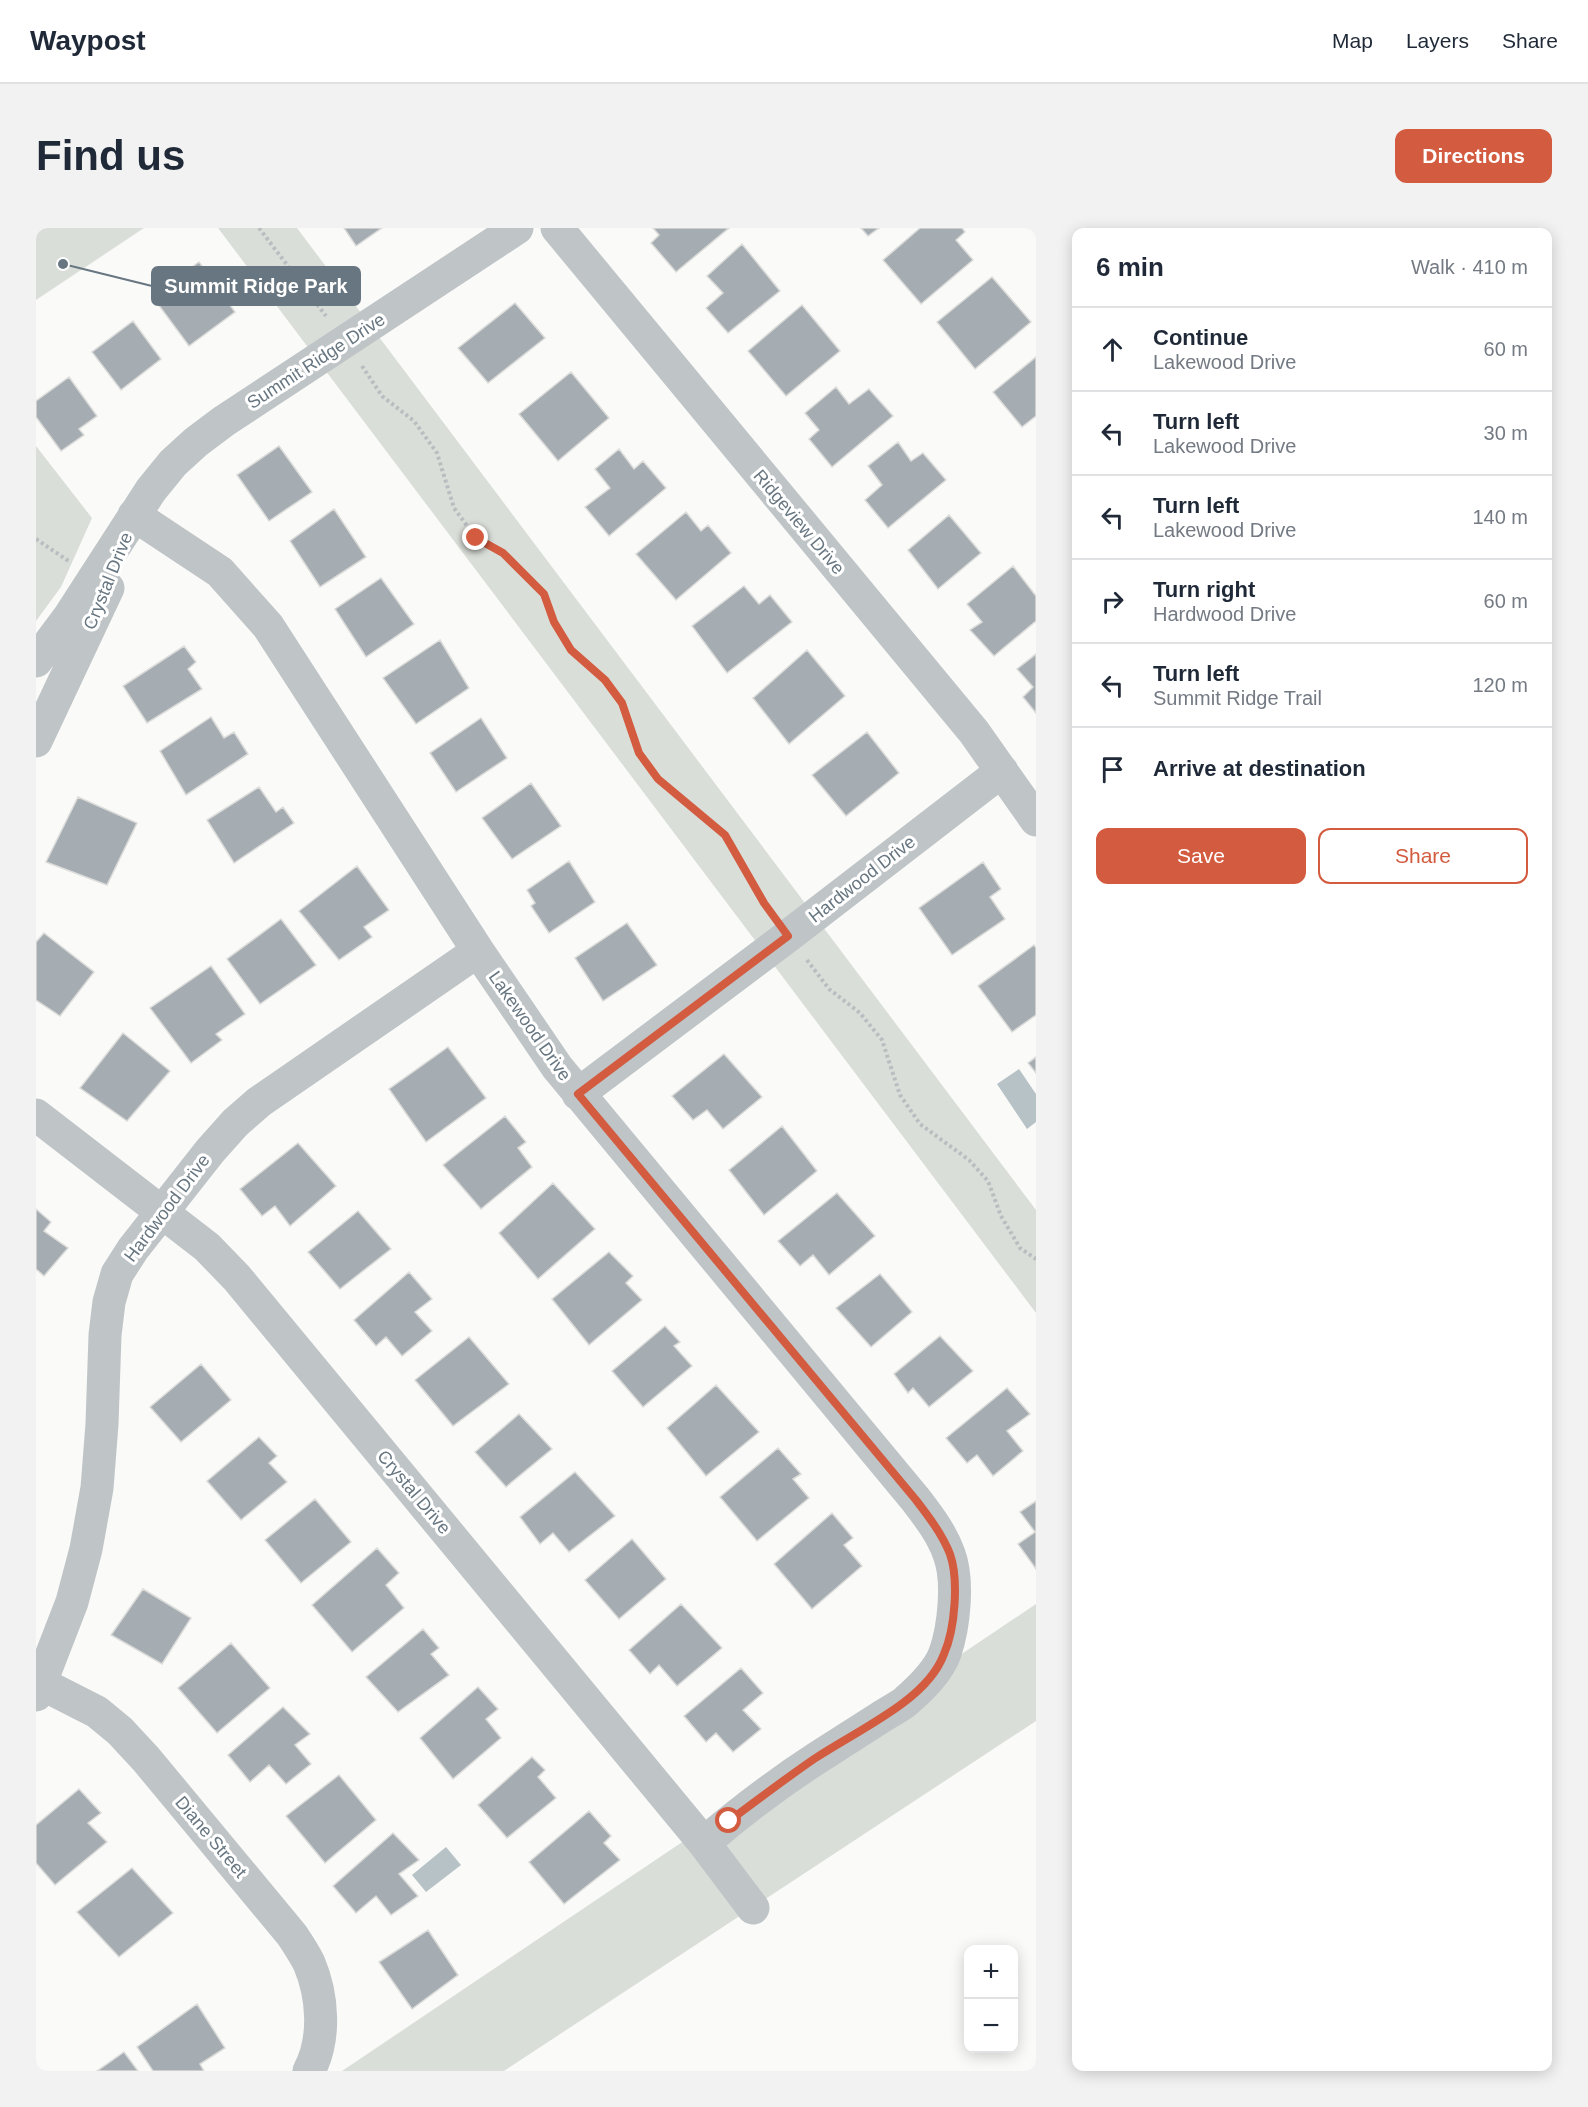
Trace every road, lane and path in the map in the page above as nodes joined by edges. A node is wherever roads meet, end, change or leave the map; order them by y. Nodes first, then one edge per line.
1 (259, 228) edge
2 (517, 228) edge
3 (557, 228) edge
4 (346, 341) junction
5 (134, 515) junction
6 (36, 539) edge
7 (73, 563) dead end
8 (36, 661) edge
9 (36, 741) edge
10 (1002, 771) junction
11 (1036, 820) edge
12 (788, 936) junction
13 (478, 951) junction
14 (578, 1094) junction
15 (36, 1114) edge
16 (163, 1213) junction
17 (1036, 1259) edge
18 (39, 1690) edge
19 (704, 1843) junction
20 (753, 1908) dead end
21 (309, 2071) edge

1 - 4 path
2 - 4 street, Summit Ridge Drive
3 - 10 street, Ridgeview Drive
4 - 5 street, Summit Ridge Drive
4 - 12 path
5 - 8 street, Crystal Drive
5 - 9 street, Crystal Drive
5 - 13 street, Lakewood Drive
6 - 7 path
10 - 11 street, Ridgeview Drive
10 - 12 street, Hardwood Drive
12 - 14 street, Hardwood Drive
12 - 17 path
13 - 14 street, Lakewood Drive
13 - 16 street, Hardwood Drive
14 - 19 street, Lakewood Drive
15 - 16 street, Crystal Drive
16 - 18 street, Hardwood Drive
16 - 19 street, Crystal Drive
18 - 21 street, Diane Street
19 - 20 street, Crystal Drive

